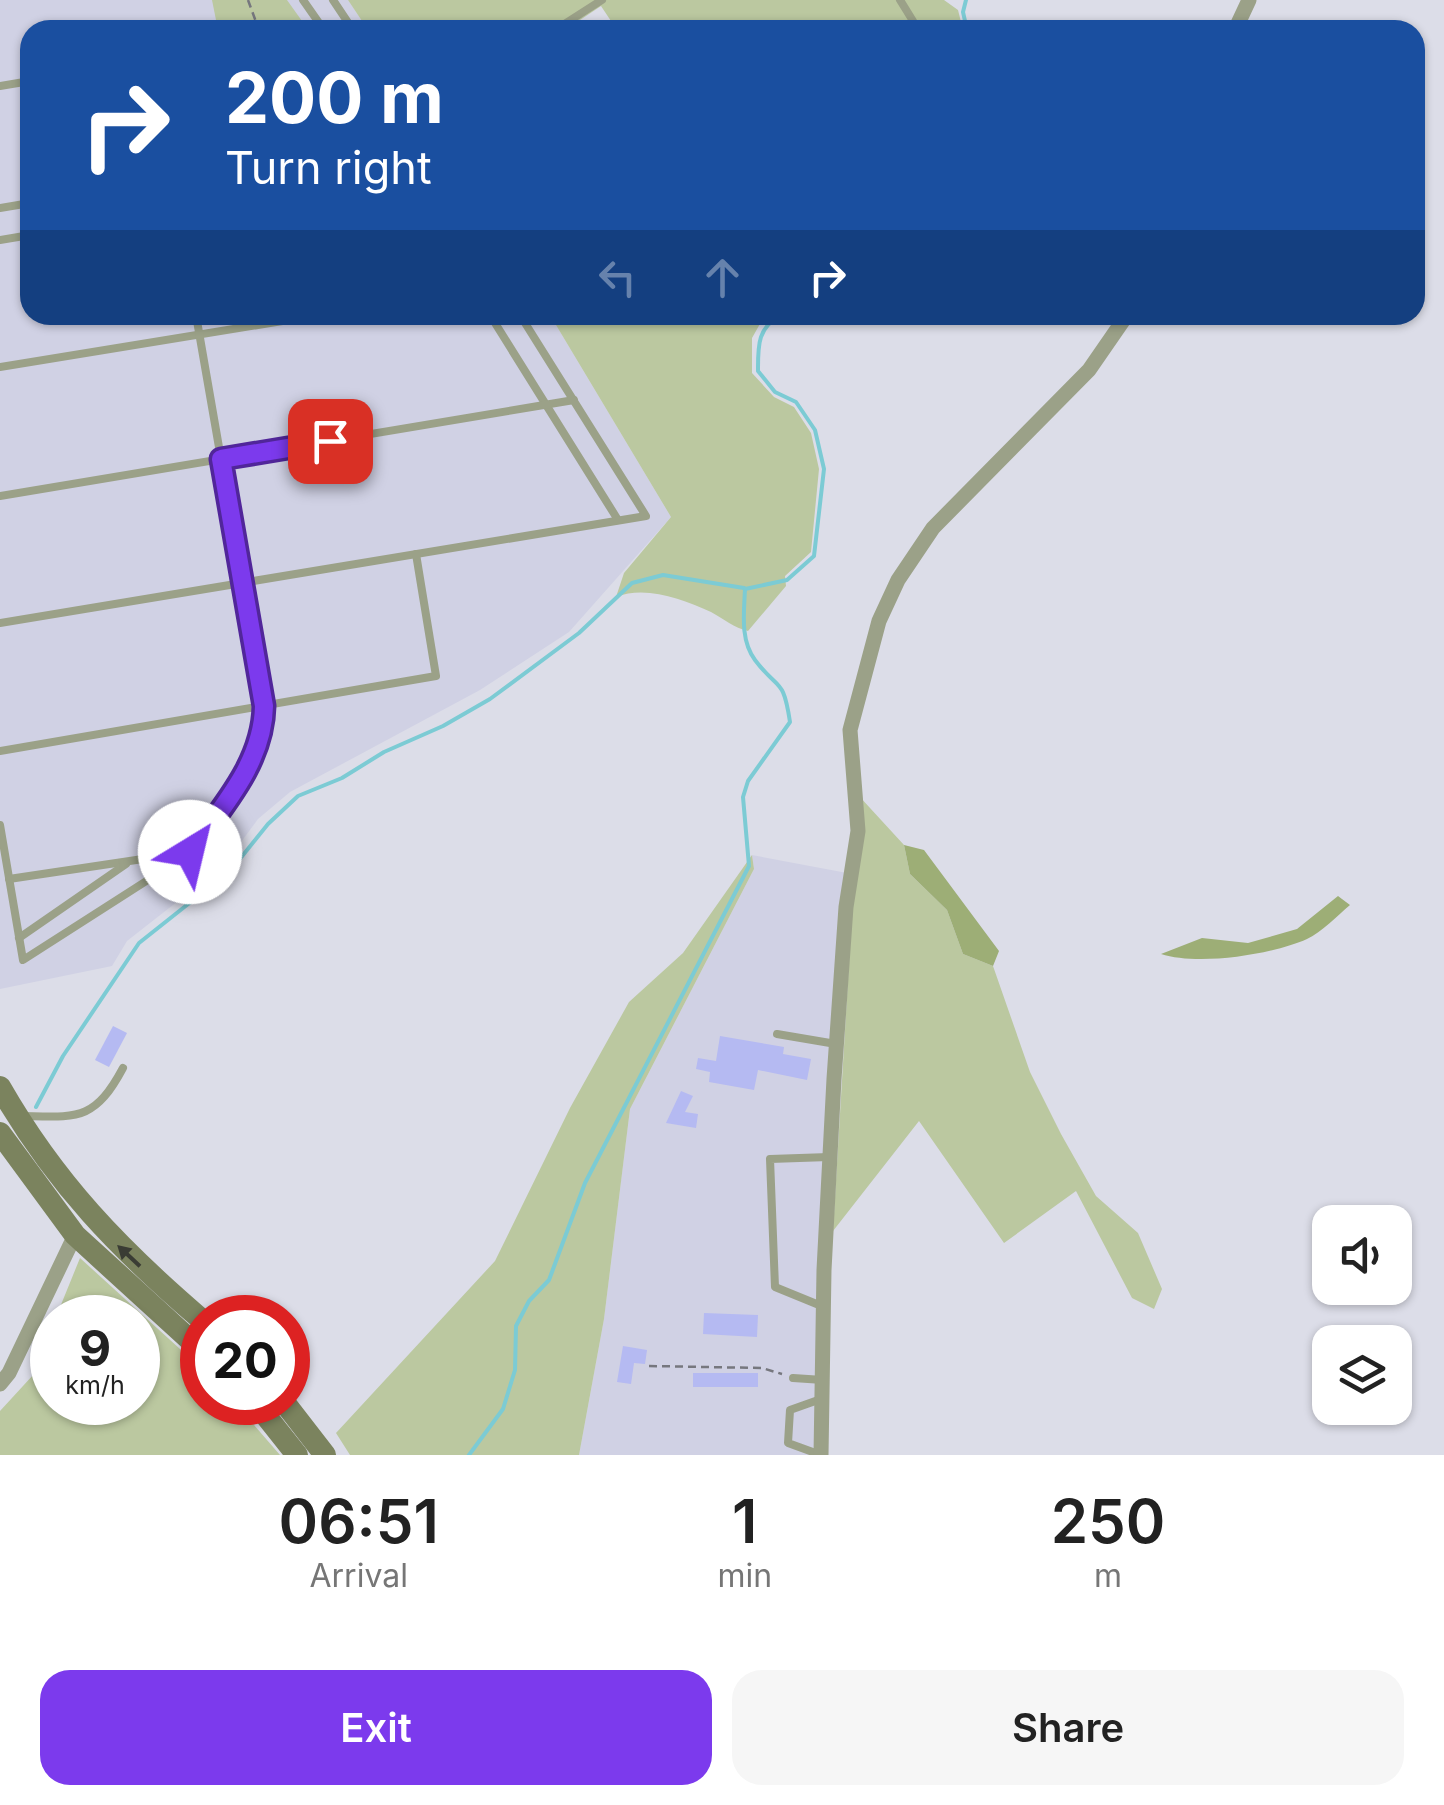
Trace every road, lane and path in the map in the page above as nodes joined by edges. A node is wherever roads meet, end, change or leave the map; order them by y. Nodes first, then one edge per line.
1 (602, 0) edge
2 (571, 20) edge
3 (198, 325) edge
4 (256, 325) edge
5 (496, 325) edge
6 (526, 325) edge
7 (1119, 325) edge
8 (200, 334) junction
9 (0, 367) edge
10 (574, 400) junction
11 (546, 405) junction
12 (221, 459) junction
13 (0, 496) edge
14 (618, 520) junction
15 (416, 554) junction
16 (243, 583) junction
17 (0, 623) edge
18 (264, 706) junction
19 (0, 751) edge
20 (0, 825) edge
21 (190, 852) junction
22 (130, 861) junction
23 (9, 878) junction
24 (20, 938) junction
25 (777, 1034) dead end
26 (836, 1044) junction
27 (123, 1068) dead end
28 (0, 1087) edge
29 (16, 1116) junction
30 (0, 1134) edge
31 (830, 1156) junction
32 (75, 1235) junction
33 (180, 1300) edge
34 (824, 1308) junction
35 (180, 1330) edge
36 (649, 1366) dead end
37 (793, 1378) joint
38 (824, 1380) junction
39 (0, 1384) edge
40 (823, 1398) junction
41 (273, 1425) edge
42 (302, 1425) edge
43 (297, 1455) edge
44 (325, 1455) edge
45 (822, 1455) edge

1 - 2 lane
3 - 8 lane
4 - 8 lane
5 - 11 lane
6 - 10 lane
7 - 26 street
8 - 9 lane
8 - 12 lane
10 - 11 lane
10 - 14 lane
11 - 12 lane
11 - 14 lane
12 - 13 lane
12 - 16 lane
14 - 15 lane
15 - 16 lane
15 - 18 lane
16 - 17 lane
16 - 18 lane
18 - 19 lane
18 - 21 lane
20 - 23 lane
21 - 22 lane
21 - 24 lane
22 - 23 lane
22 - 24 lane
23 - 24 lane
25 - 26 lane
26 - 31 street
27 - 29 lane
28 - 29 main road
33 -> 29 main road
30 - 32 main road
31 - 34 street
31 - 34 lane
32 - 35 main road
32 - 39 street
34 - 38 street
36 - 37 path
37 - 38 lane
38 - 40 street
40 - 45 street
40 - 45 lane
41 - 43 main road
42 - 44 main road

